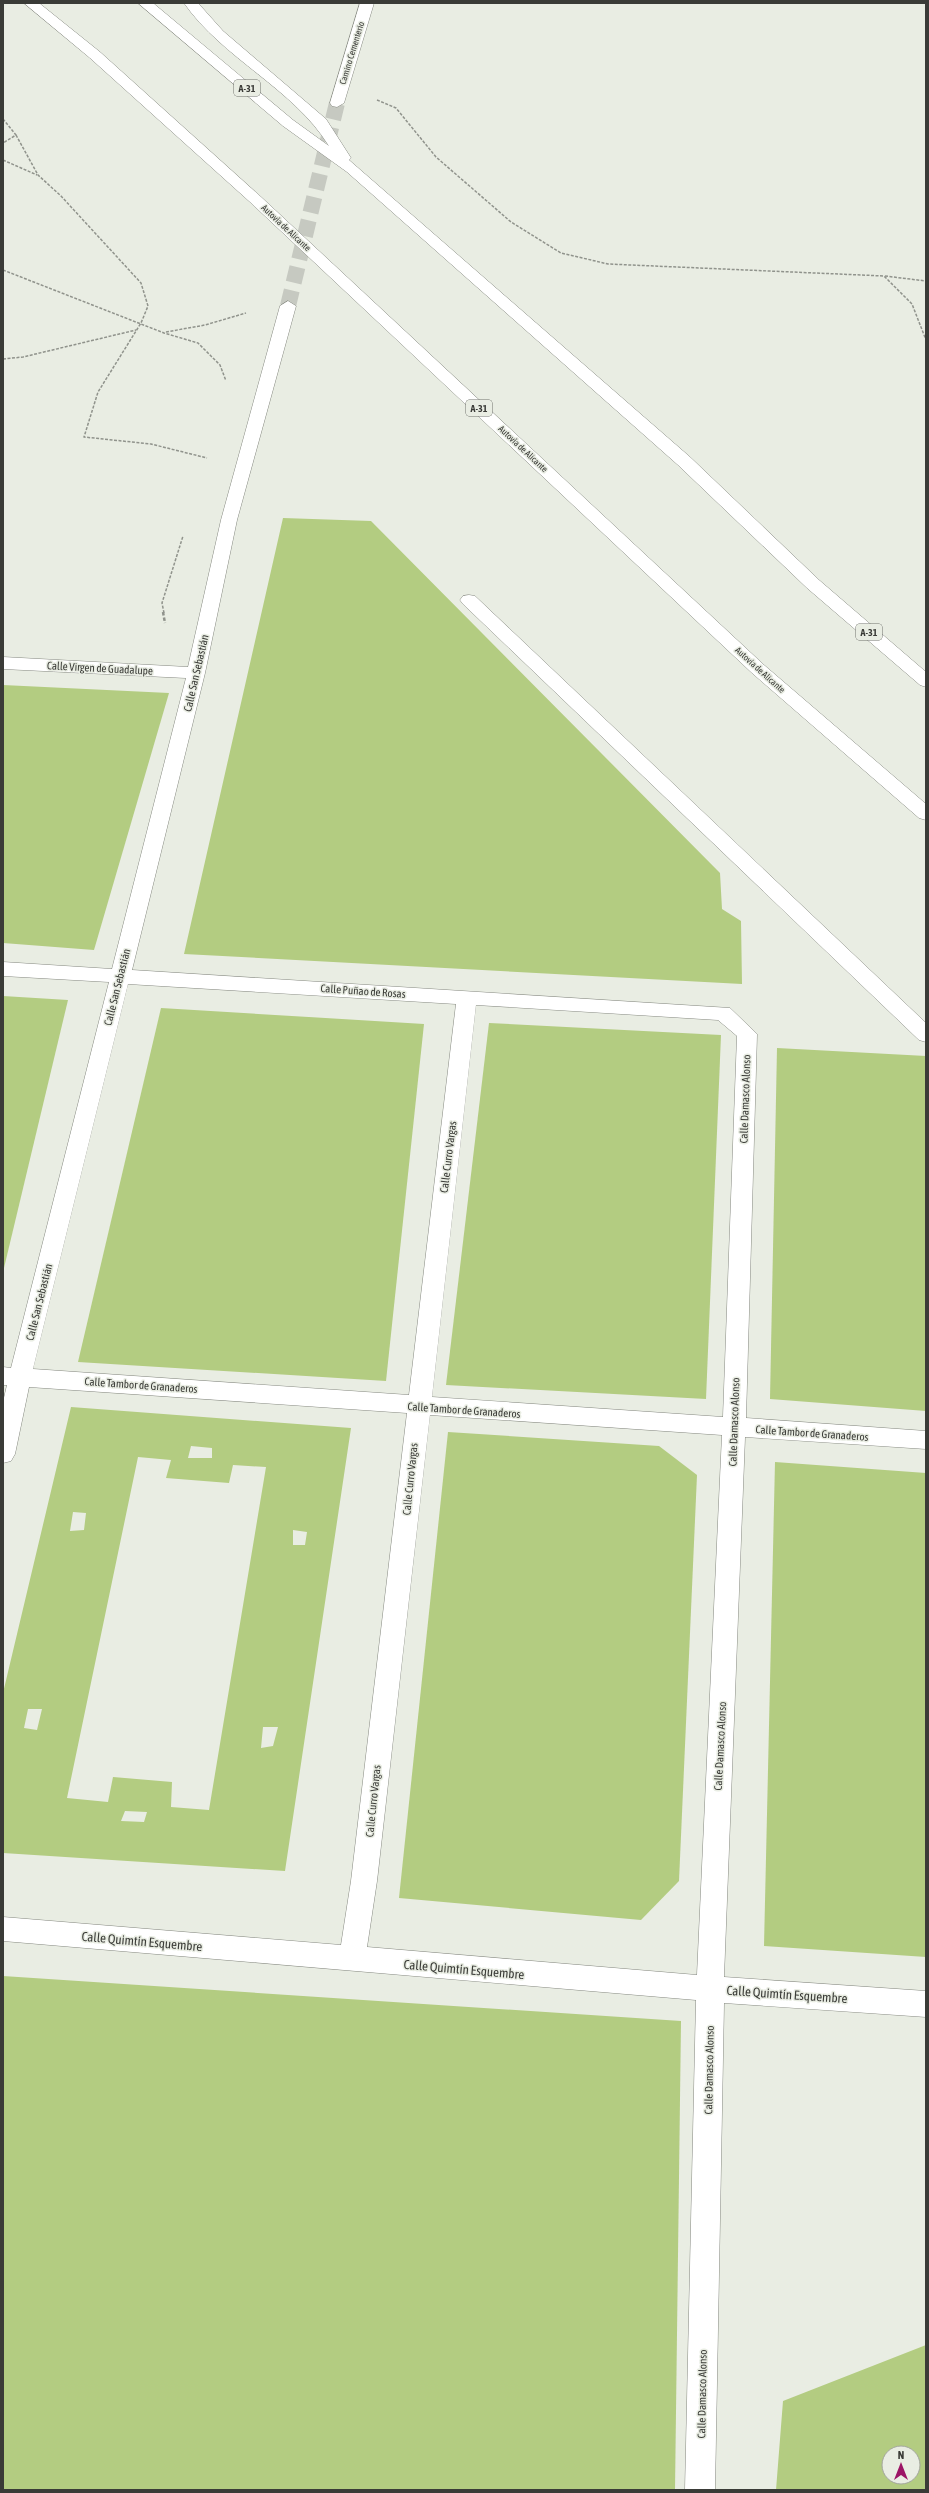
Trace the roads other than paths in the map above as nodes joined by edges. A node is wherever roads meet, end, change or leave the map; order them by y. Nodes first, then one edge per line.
1 (30, 3) edge
2 (145, 3) edge
3 (191, 3) edge
4 (367, 3) edge
5 (337, 103) tunnel mouth
6 (352, 169) junction
7 (287, 309) tunnel mouth
8 (469, 600) dead end
9 (3, 663) edge
10 (196, 673) junction
11 (926, 681) edge
12 (926, 814) edge
13 (3, 970) edge
14 (120, 976) junction
15 (467, 998) junction
16 (723, 1013) joint
17 (926, 1035) edge
18 (11, 1377) edge
19 (418, 1406) junction
20 (734, 1428) junction
21 (926, 1440) edge
22 (3, 1454) edge
23 (3, 1929) edge
24 (352, 1959) junction
25 (711, 1989) junction
26 (926, 2004) edge
27 (700, 2490) edge

1 - 12 main road, Autovía de Alicante / A-31
2 - 6 main road, A-31
3 - 6 main road
4 - 5 main road, Camino Cementerio
6 - 11 main road, A-31
7 - 10 main road, Calle San Sebastián
8 - 17 main road
9 - 10 main road, Calle Virgen de Guadalupe
10 - 14 main road, Calle San Sebastián
13 - 14 main road, Calle Puñao de Rosas
14 - 15 main road, Calle Puñao de Rosas
14 - 18 main road, Calle San Sebastián
15 - 16 main road, Calle Puñao de Rosas
15 - 19 main road, Calle Curro Vargas
16 - 20 main road, Calle Damasco Alonso
18 - 19 main road, Calle Tambor de Granaderos
18 - 22 main road, Calle San Sebastián
19 - 20 main road, Calle Tambor de Granaderos
19 - 24 main road, Calle Curro Vargas
20 - 21 main road, Calle Tambor de Granaderos
20 - 25 main road, Calle Damasco Alonso
23 - 24 main road, Calle Quimtín Esquembre
24 - 25 main road, Calle Quimtín Esquembre
25 - 26 main road, Calle Quimtín Esquembre
25 - 27 main road, Calle Damasco Alonso

